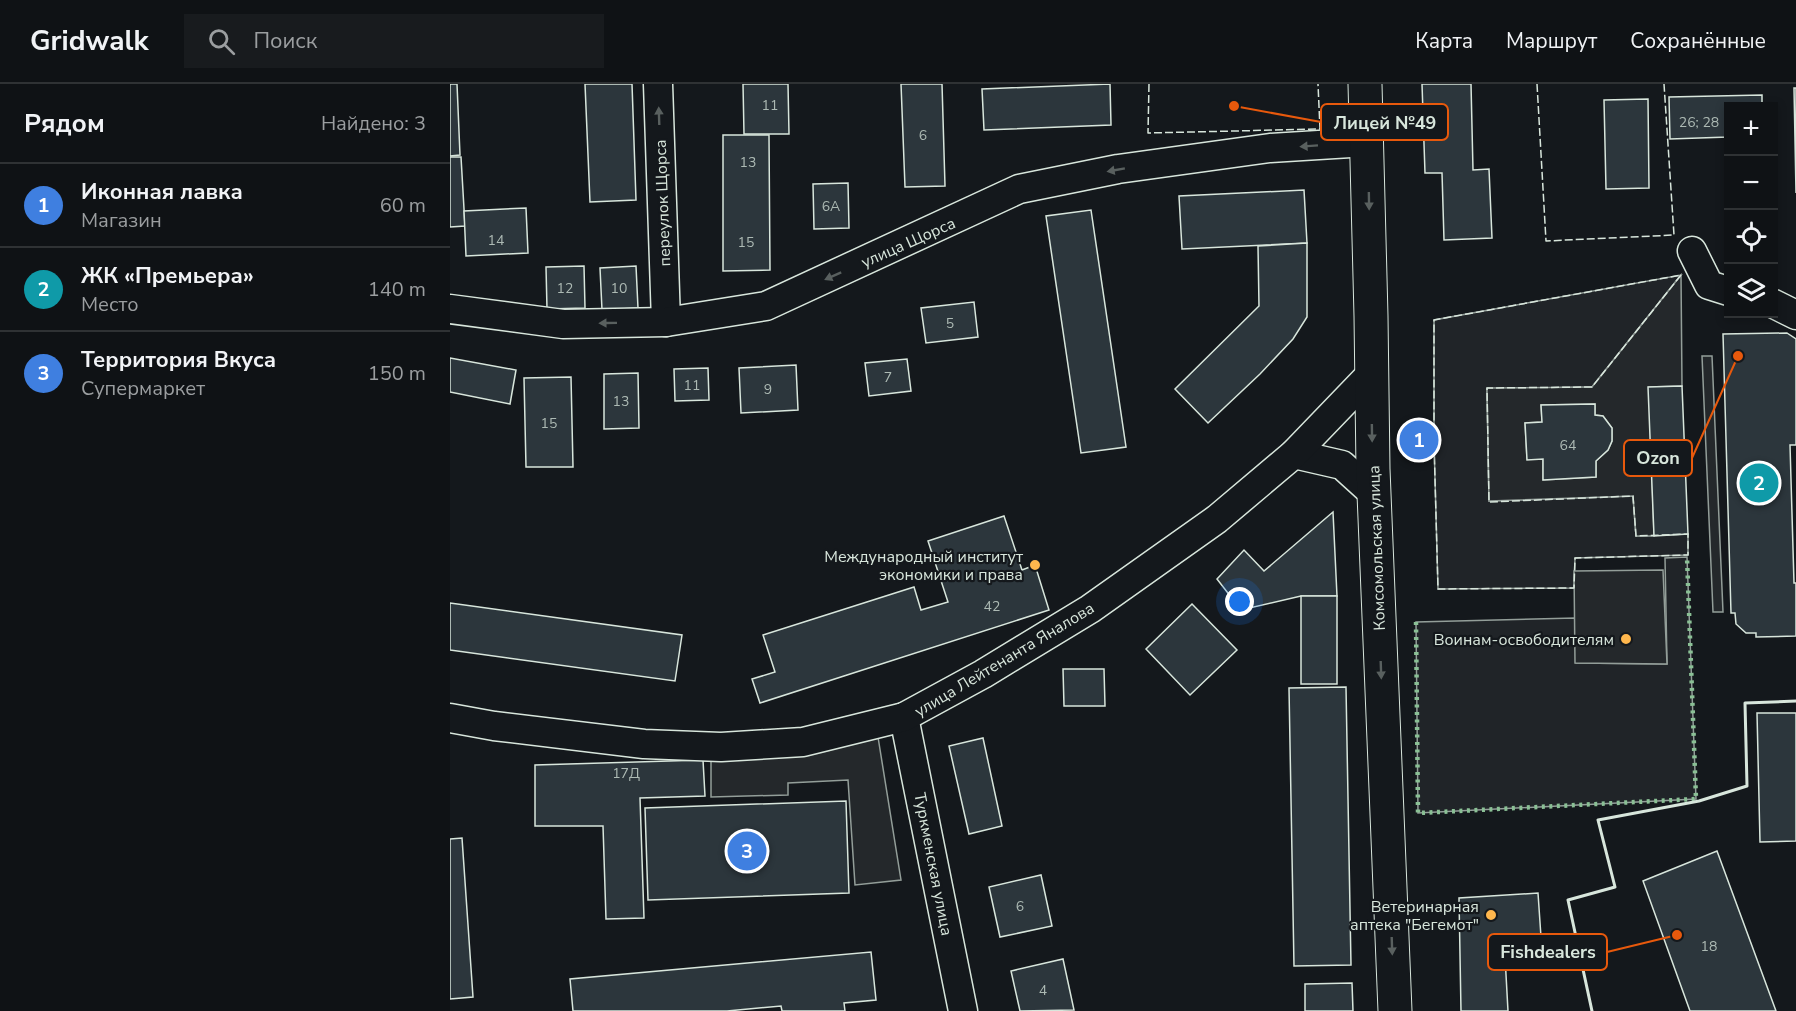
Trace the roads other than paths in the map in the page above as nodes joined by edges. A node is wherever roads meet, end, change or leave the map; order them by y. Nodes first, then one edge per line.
1 (658, 84) edge
2 (1365, 84) edge
3 (1367, 142) junction
4 (1692, 250) dead end
5 (1724, 290) edge
6 (1778, 306) edge
7 (450, 309) edge
8 (1796, 315) edge
9 (666, 322) junction
10 (1371, 374) junction
11 (1294, 454) junction
12 (1374, 494) junction
13 (904, 717) junction
14 (450, 718) edge
15 (963, 1011) edge
16 (1395, 1011) edge

9 -> 1 street, переулок Щорса
2 - 3 main road, Комсомольская улица
3 -> 9 street, улица Щорса
3 -> 10 main road, Комсомольская улица
4 - 5 street
6 - 8 street
9 -> 7 street, улица Щорса
10 - 11 street, улица Лейтенанта Яналова
10 -> 12 main road, Комсомольская улица
11 - 12 street
11 - 13 street, улица Лейтенанта Яналова
12 -> 16 main road, Комсомольская улица
13 - 14 street, улица Лейтенанта Яналова
13 - 15 street, Туркменская улица

